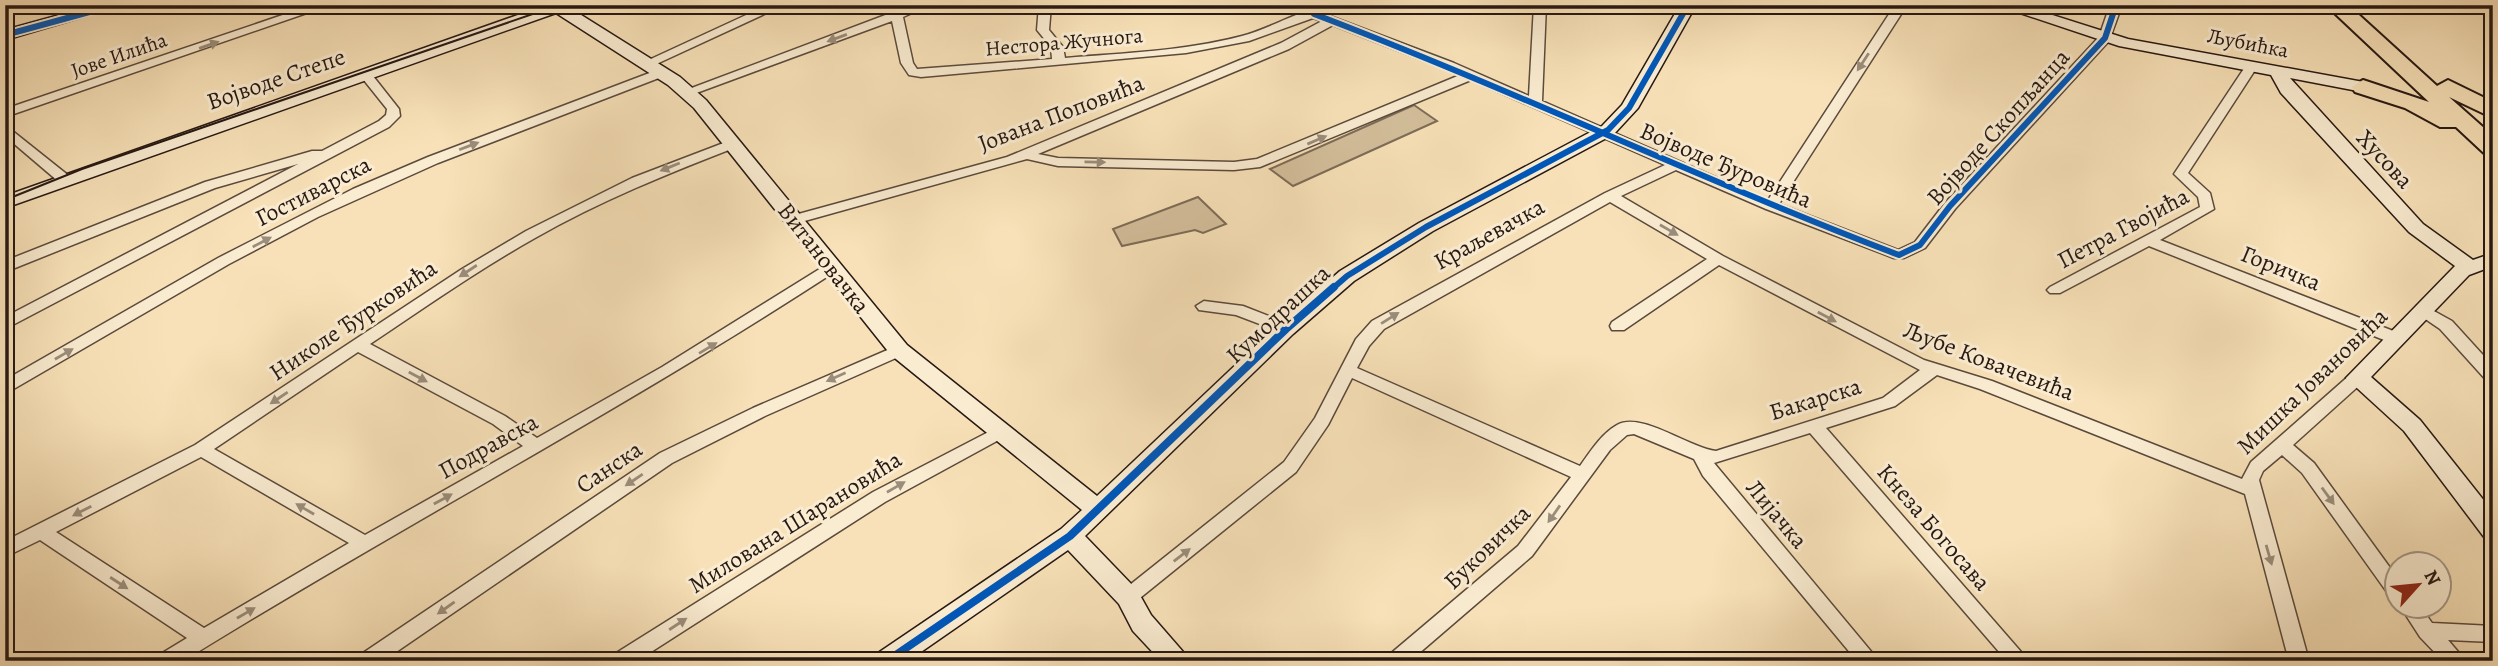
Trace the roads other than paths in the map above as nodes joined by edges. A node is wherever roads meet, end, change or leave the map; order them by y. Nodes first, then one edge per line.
1 (73, 5) edge
2 (115, 5) edge
3 (324, 5) edge
4 (778, 5) edge
5 (924, 5) edge
6 (1045, 5) edge
7 (1328, 5) edge
8 (1540, 5) edge
9 (1688, 5) edge
10 (1901, 5) edge
11 (2004, 5) edge
12 (2116, 5) edge
13 (2336, 5) edge
14 (2356, 5) edge
15 (554, 6) edge
16 (92, 8) edge
17 (1314, 14) junction
18 (897, 16) junction
19 (1332, 21) junction
20 (5, 23) edge
21 (5, 35) edge
22 (2105, 38) junction
23 (2379, 44) junction
24 (1059, 62) junction
25 (2251, 67) junction
26 (653, 68) junction
27 (2278, 72) junction
28 (365, 74) junction
29 (1471, 75) junction
30 (2363, 87) junction
31 (2448, 87) junction
32 (687, 92) junction
33 (1535, 103) junction
34 (2493, 111) edge
35 (5, 113) edge
36 (2493, 127) edge
37 (5, 129) edge
38 (1602, 134) junction
39 (734, 143) junction
40 (2493, 151) edge
41 (330, 153) junction
42 (1028, 154) junction
43 (1675, 165) junction
44 (60, 176) junction
45 (5, 193) edge
46 (1609, 196) junction
47 (5, 202) edge
48 (1771, 206) junction
49 (796, 219) junction
50 (2150, 241) junction
51 (1890, 254) joint
52 (1718, 259) junction
53 (2493, 259) edge
54 (2468, 266) junction
55 (5, 267) edge
56 (831, 268) junction
57 (2055, 290) dead end
58 (1204, 306) dead end
59 (2423, 310) junction
60 (5, 324) edge
61 (1618, 326) dead end
62 (1286, 329) junction
63 (2395, 338) junction
64 (358, 345) junction
65 (899, 350) junction
66 (1348, 369) junction
67 (1934, 370) junction
68 (2357, 377) junction
69 (2493, 377) edge
70 (5, 388) edge
71 (1813, 425) junction
72 (1000, 432) junction
73 (2283, 446) junction
74 (537, 447) junction
75 (201, 449) junction
76 (1702, 457) junction
77 (1582, 474) junction
78 (2250, 489) junction
79 (1098, 510) junction
80 (2493, 530) edge
81 (41, 532) junction
82 (1070, 536) junction
83 (364, 543) junction
84 (5, 550) edge
85 (2382, 571) edge
86 (1128, 597) junction
87 (2419, 620) edge
88 (2427, 631) junction
89 (2493, 634) edge
90 (203, 638) junction
91 (166, 661) edge
92 (367, 661) edge
93 (620, 661) edge
94 (887, 661) edge
95 (1178, 661) edge
96 (1396, 661) edge
97 (1869, 661) edge
98 (2019, 661) edge
99 (2299, 661) edge
100 (2456, 661) edge

1 - 20 street
2 - 16 street
35 -> 3 street, Јове Илића
4 - 26 street, Гостиварска
5 - 18 street
6 - 24 street
7 - 17 street
8 - 33 street
9 - 38 street, Кумодрашка
10 -> 48 street
11 - 22 street, Љубићка
12 - 22 street, Војводе Скопљанца
13 - 23 highway
14 - 31 highway
15 - 26 street, Витановачка
15 - 28 street, Војводе Степе
15 - 44 street, Војводе Степе
16 - 21 street
17 - 19 street, Војводе Ђуровића
17 - 24 street, Нестора Жучнога
18 - 24 street, Нестора Жучнога
18 -> 32 street
19 - 29 street, Војводе Ђуровића
19 - 42 street, Јована Поповића
22 - 25 street, Љубићка
22 - 51 street, Војводе Скопљанца
23 - 30 highway
23 - 40 highway
25 - 27 street, Љубићка
25 - 50 street, Петра Гвојића
26 - 32 street, Витановачка
70 -> 26 street, Гостиварска
27 - 30 street, Љубићка
27 - 54 street, Хусова
28 - 41 street
28 - 44 street, Војводе Степе
29 - 33 street, Војводе Ђуровића
42 -> 29 street
30 - 40 highway
31 - 34 highway
31 - 36 highway
32 - 39 street, Витановачка
33 - 38 street, Војводе Ђуровића
37 - 44 street
38 - 43 street, Војводе Ђуровића
38 - 62 street, Кумодрашка
39 - 49 street, Витановачка
39 -> 64 street, Николе Ђурковића
41 - 55 street, Гостиварска
41 - 60 street, Гостиварска
42 - 49 street, Јована Поповића
43 - 46 street, Краљевачка
43 - 48 street, Војводе Ђуровића
44 - 45 street, Војводе Степе
44 - 47 street, Војводе Степе
46 -> 52 street, Љубе Ковачевића
66 -> 46 street, Краљевачка
48 - 51 street, Војводе Ђуровића
49 - 56 street, Витановачка
50 - 57 street, Петра Гвојића
50 - 63 street, Горичка
52 - 61 street
52 -> 67 street, Љубе Ковачевића
53 - 54 street, Мишка Јовановића
54 - 59 street, Мишка Јовановића
56 - 65 street, Витановачка
74 -> 56 street, Подравска
58 - 62 street, Кумодрашка
59 - 63 street, Мишка Јовановића
59 - 69 street
62 - 79 street, Кумодрашка
63 - 68 street, Мишка Јовановића
64 -> 74 street
64 -> 75 street, Николе Ђурковића
65 - 72 street, Витановачка
65 -> 92 street, Санска
66 - 77 street
86 -> 66 street, Краљевачка
67 - 71 street, Бакарска
67 - 78 street, Љубе Ковачевића
68 - 73 street, Мишка Јовановића
68 - 80 street
71 - 76 street, Бакарска
71 - 98 street, Кнеза Богосава
72 - 79 street, Витановачка
93 -> 72 street, Милована Шарановића
73 - 78 street, Мишка Јовановића
73 -> 85 street
83 -> 74 street, Подравска
75 -> 81 street, Николе Ђурковића
83 -> 75 street
76 - 77 street, Буковичка
76 - 97 street, Лијачка
77 -> 96 street, Буковичка
78 -> 99 street, Мишка Јовановића
79 - 82 street, Кумодрашка
81 - 84 street, Николе Ђурковића
81 -> 90 street
82 - 86 street
82 - 94 street, Кумодрашка
90 -> 83 street, Подравска
86 - 95 street
87 - 88 street
88 - 89 street
88 - 100 street
90 - 91 street, Подравска

